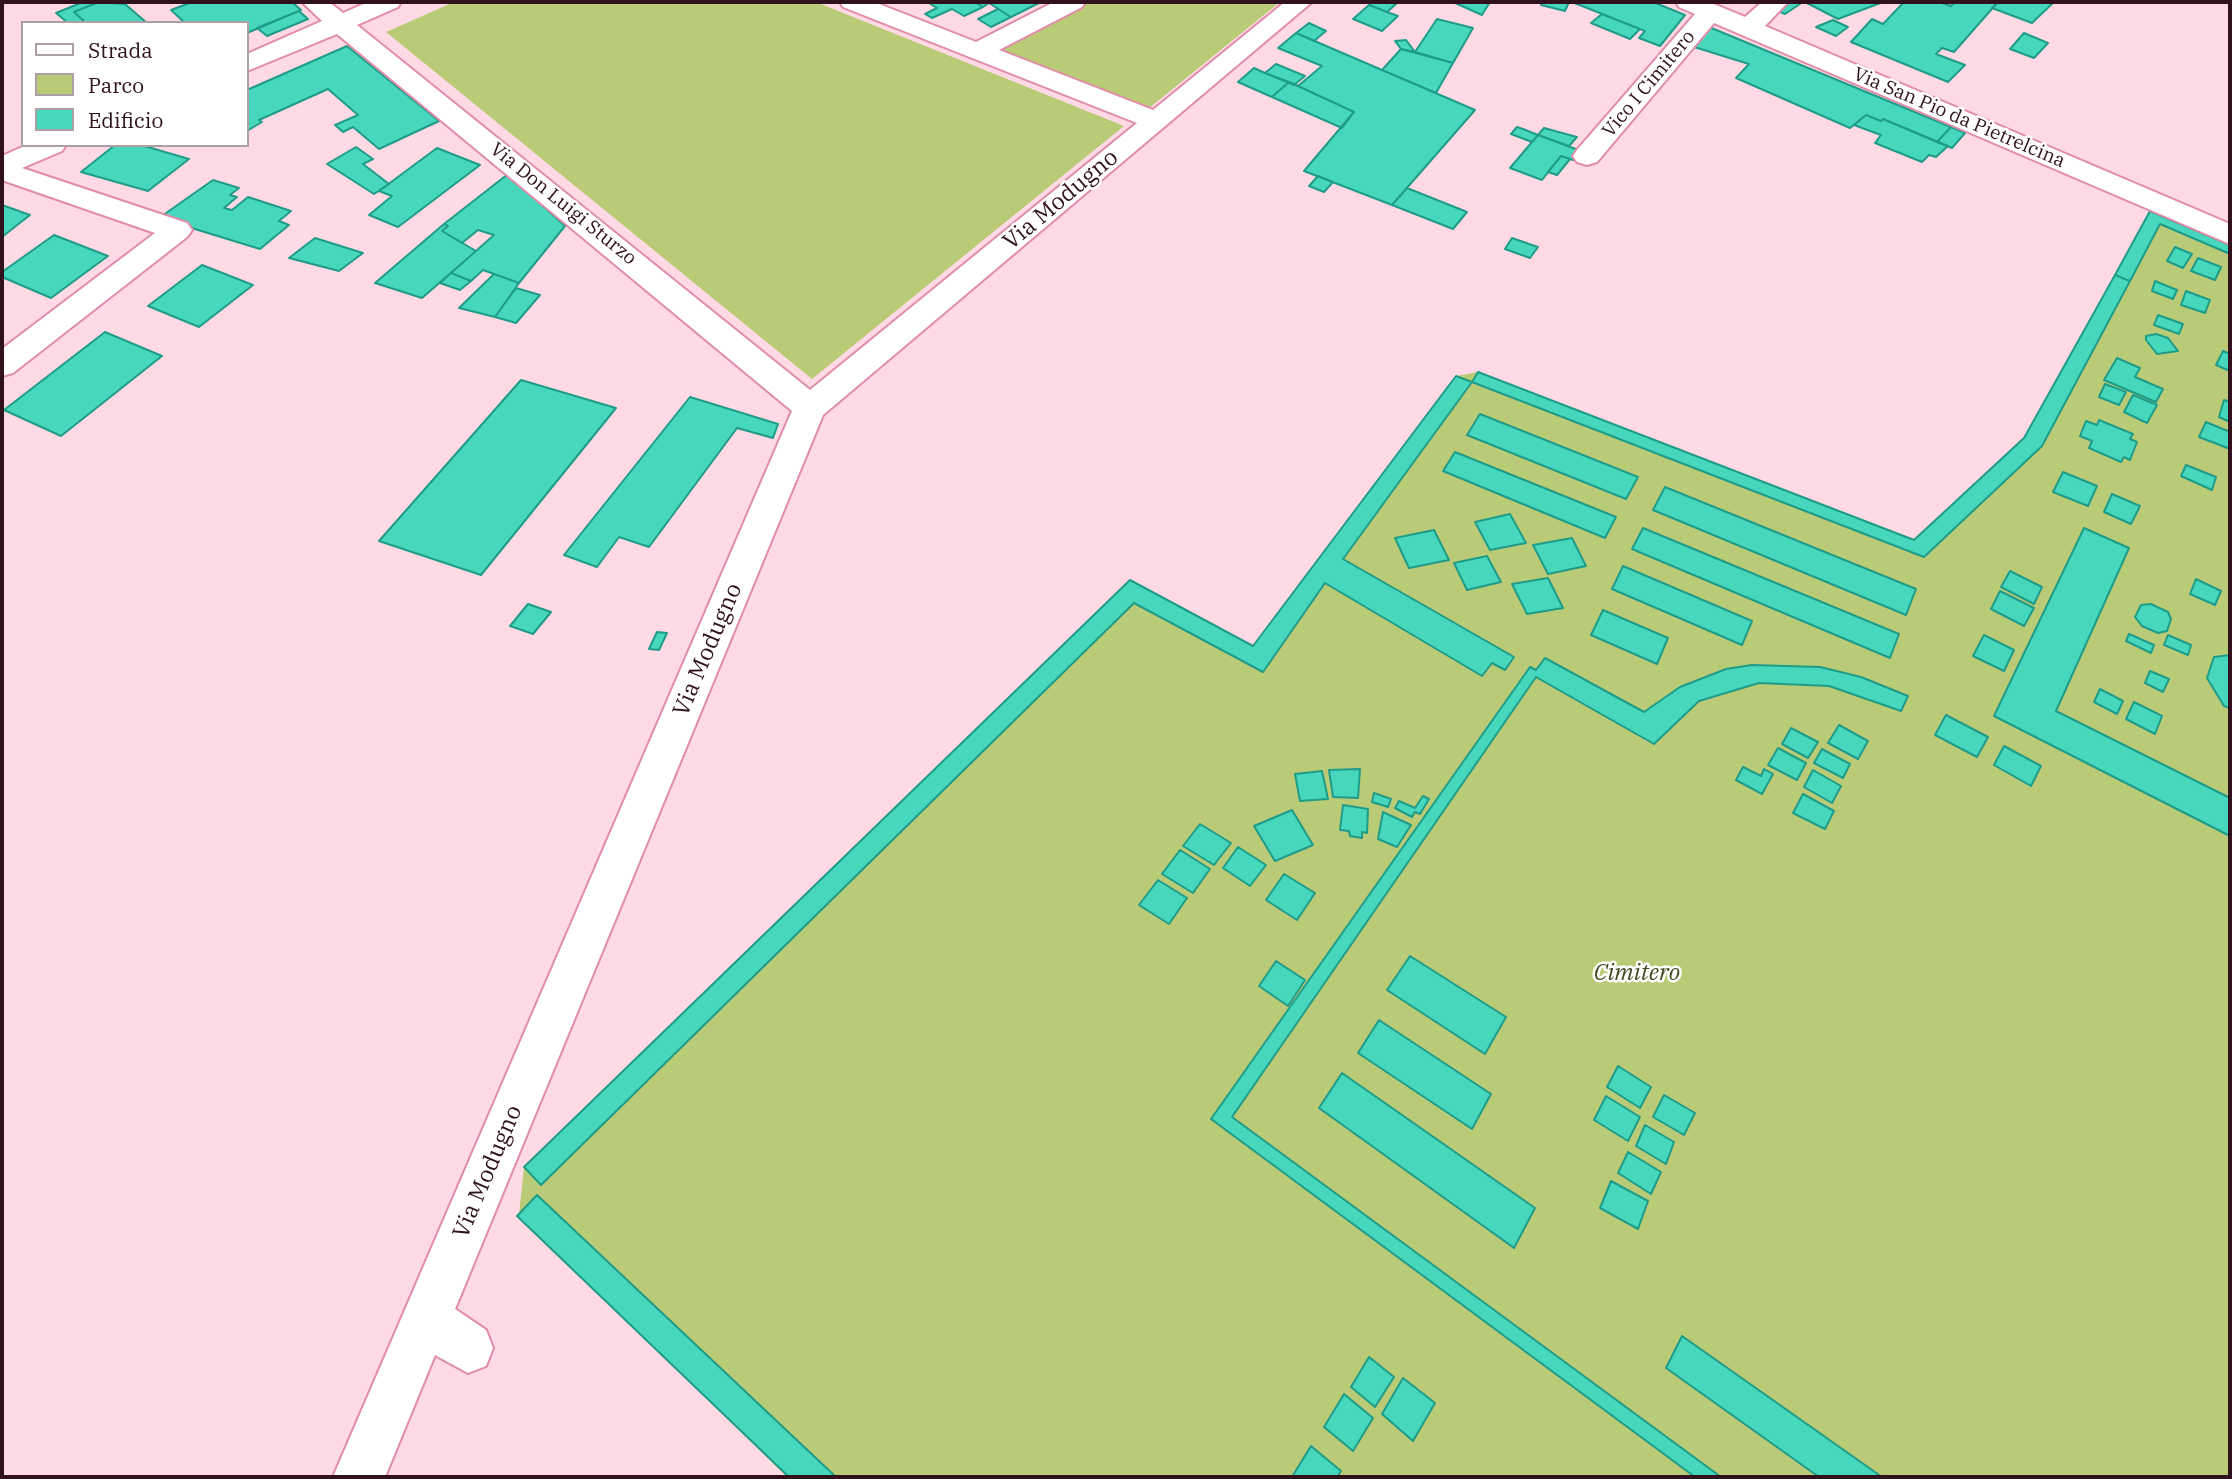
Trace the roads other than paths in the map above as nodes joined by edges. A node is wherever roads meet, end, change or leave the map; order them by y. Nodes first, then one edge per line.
1 (314, 2) edge
2 (389, 2) edge
3 (852, 2) edge
4 (1073, 2) edge
5 (1300, 2) edge
6 (1776, 2) edge
7 (1699, 7) edge
8 (341, 22) junction
9 (1748, 27) junction
10 (978, 51) junction
11 (248, 63) edge
12 (1156, 121) junction
13 (48, 147) edge
14 (1587, 156) dead end
15 (2, 169) edge
16 (2230, 235) edge
17 (2, 365) edge
18 (810, 408) junction
19 (426, 1318) junction
20 (468, 1348) dead end
21 (359, 1477) edge

1 - 8 street, Via Don Luigi Sturzo
2 - 8 street
3 - 10 street
4 - 10 street
5 - 12 street, Via Modugno
6 - 9 street
7 - 9 street, Via San Pio da Pietrelcina
7 - 14 street, Vico I Cimitero
8 - 11 street
8 - 18 street, Via Don Luigi Sturzo
9 - 16 street, Via San Pio da Pietrelcina
10 - 12 street
12 - 18 street, Via Modugno
13 - 15 street
15 - 17 street
18 - 19 street, Via Modugno
19 - 20 street
19 - 21 street, Via Modugno

